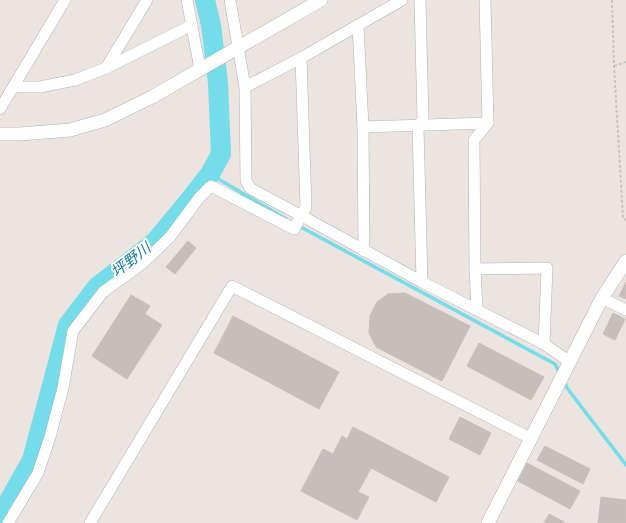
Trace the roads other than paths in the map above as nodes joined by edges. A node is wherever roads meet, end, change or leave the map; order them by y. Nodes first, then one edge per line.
1 (65, 0) edge
2 (147, 0) edge
3 (187, 0) edge
4 (321, 0) edge
5 (402, 0) edge
6 (420, 0) edge
7 (484, 0) edge
8 (231, 1) edge
9 (192, 25) junction
10 (358, 25) junction
11 (233, 50) junction
12 (301, 58) junction
13 (204, 66) junction
14 (106, 68) junction
15 (14, 87) junction
16 (245, 88) junction
17 (0, 109) edge
18 (488, 123) junction
19 (418, 126) junction
20 (363, 127) junction
21 (0, 134) edge
22 (302, 216) junction
23 (364, 251) junction
24 (626, 261) edge
25 (475, 269) junction
26 (422, 282) junction
27 (602, 298) junction
28 (477, 310) junction
29 (626, 310) edge
30 (544, 344) junction
31 (570, 362) junction
32 (532, 439) junction
33 (8, 523) edge
34 (90, 523) edge
35 (488, 523) edge

1 - 15 street
2 - 14 street
3 - 9 street
4 - 11 street
5 - 10 street
6 - 19 street
7 - 18 street
8 - 11 street
9 - 13 street
9 - 14 street
10 - 12 street
10 - 20 street
11 - 13 street
11 - 16 street
12 - 16 street
12 - 22 street
13 - 21 street
14 - 15 street
15 - 17 street
16 - 22 street
18 - 19 street
18 - 25 street
19 - 20 street
19 - 26 street
20 - 23 street
22 - 23 street
22 - 33 street
23 - 26 street
24 - 27 street
25 - 28 street
25 - 30 street
26 - 28 street
27 - 29 street
27 - 31 street
28 - 30 street
30 - 31 street
31 - 32 street
32 - 34 street
32 - 35 street

